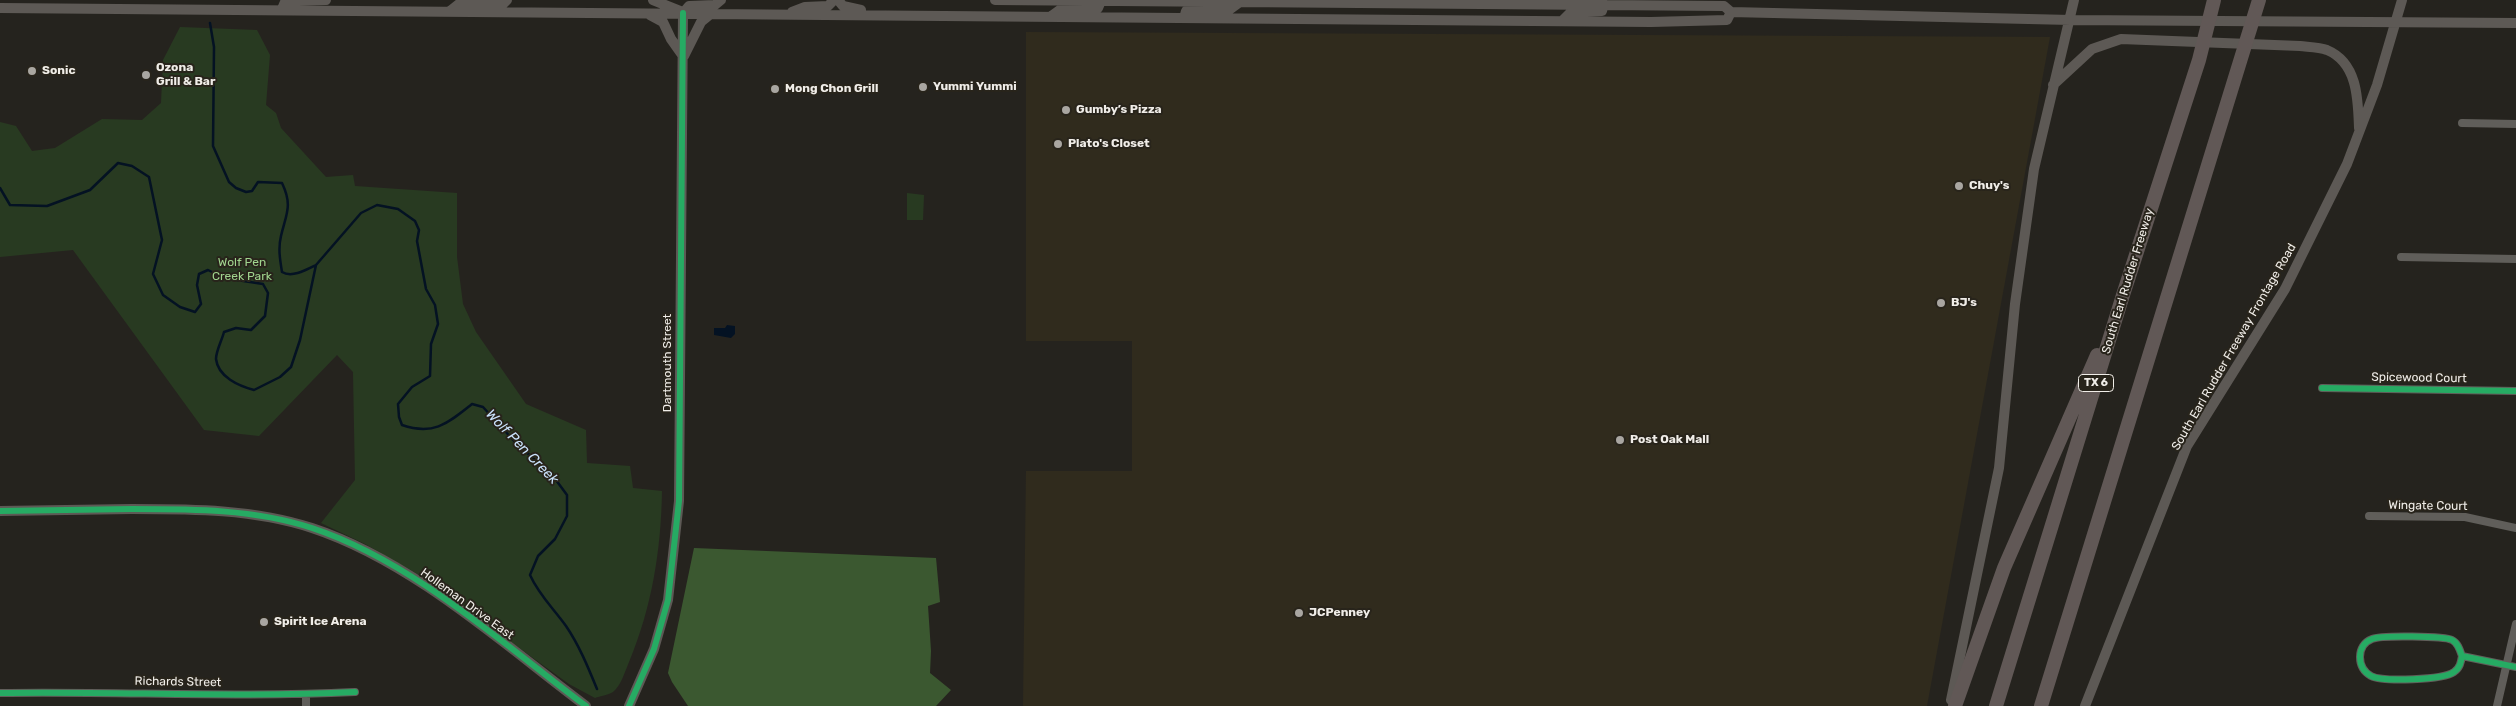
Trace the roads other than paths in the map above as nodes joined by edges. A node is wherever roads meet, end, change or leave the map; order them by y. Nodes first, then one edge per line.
1 (326, 0) edge
2 (507, 0) edge
3 (653, 0) edge
4 (721, 0) edge
5 (834, 0) edge
6 (838, 0) edge
7 (995, 0) edge
8 (1101, 0) edge
9 (2074, 0) edge
10 (2214, 0) edge
11 (2259, 0) edge
12 (2402, 0) edge
13 (1240, 2) junction
14 (1387, 2) junction
15 (1604, 2) edge
16 (5, 5) edge
17 (282, 9) junction
18 (449, 12) junction
19 (1731, 12) junction
20 (643, 13) junction
21 (683, 13) junction
22 (712, 13) junction
23 (789, 14) junction
24 (872, 15) junction
25 (1050, 17) junction
26 (1184, 18) junction
27 (1390, 19) junction
28 (1564, 20) junction
29 (2071, 20) junction
30 (2397, 22) junction
31 (2516, 23) edge
32 (684, 57) junction
33 (2052, 85) junction
34 (2462, 123) dead end
35 (2516, 124) edge
36 (2360, 132) junction
37 (2401, 257) dead end
38 (2516, 259) edge
39 (2123, 295) junction
40 (2322, 388) dead end
41 (2516, 391) edge
42 (0, 510) edge
43 (2369, 516) dead end
44 (2516, 528) edge
45 (2516, 624) edge
46 (2061, 645) junction
47 (2462, 656) junction
48 (2506, 666) junction
49 (2516, 667) edge
50 (355, 692) dead end
51 (0, 693) edge
52 (306, 694) junction
53 (306, 706) edge
54 (586, 706) edge
55 (629, 706) edge
56 (1950, 706) edge
57 (1955, 706) edge
58 (1996, 706) edge
59 (2041, 706) edge
60 (2050, 706) edge
61 (2085, 706) edge
62 (2497, 706) edge

1 - 17 main road
2 - 18 main road
3 - 21 main road
4 - 21 main road
5 - 23 main road
6 - 24 main road
7 - 8 main road
8 - 13 main road
8 - 25 main road
9 - 29 main road
10 - 39 highway, South Earl Rudder Freeway / TX 6
11 - 46 highway
12 - 30 main road, South Earl Rudder Freeway Frontage Road
13 - 14 main road
13 - 26 main road
14 - 15 main road
14 - 27 main road
15 - 19 main road
15 - 28 main road
16 - 17 main road
17 - 18 main road
18 - 20 main road
19 - 28 main road
19 - 29 main road
20 - 21 main road
20 - 32 main road
21 - 22 main road
21 - 32 main road, Dartmouth Street
22 - 23 main road
22 - 32 main road
23 - 24 main road
24 - 25 main road
25 - 26 main road
26 - 27 main road
27 - 28 main road
29 - 30 main road
29 - 33 main road
30 - 31 main road
30 - 36 main road, South Earl Rudder Freeway Frontage Road
32 - 55 main road, Dartmouth Street
33 - 36 main road
33 - 56 main road
34 - 35 street
36 - 61 main road, South Earl Rudder Freeway Frontage Road
37 - 38 street
39 - 57 highway
39 - 58 highway, South Earl Rudder Freeway / TX 6
40 - 41 street, Spicewood Court
42 - 54 main road, Holleman Drive East
43 - 44 street, Wingate Court
45 - 48 street
46 - 59 highway
46 - 60 highway
47 - 47 street
47 - 48 street
48 - 49 street
48 - 62 street
50 - 52 street, Richards Street
51 - 52 street, Richards Street
52 - 53 street

